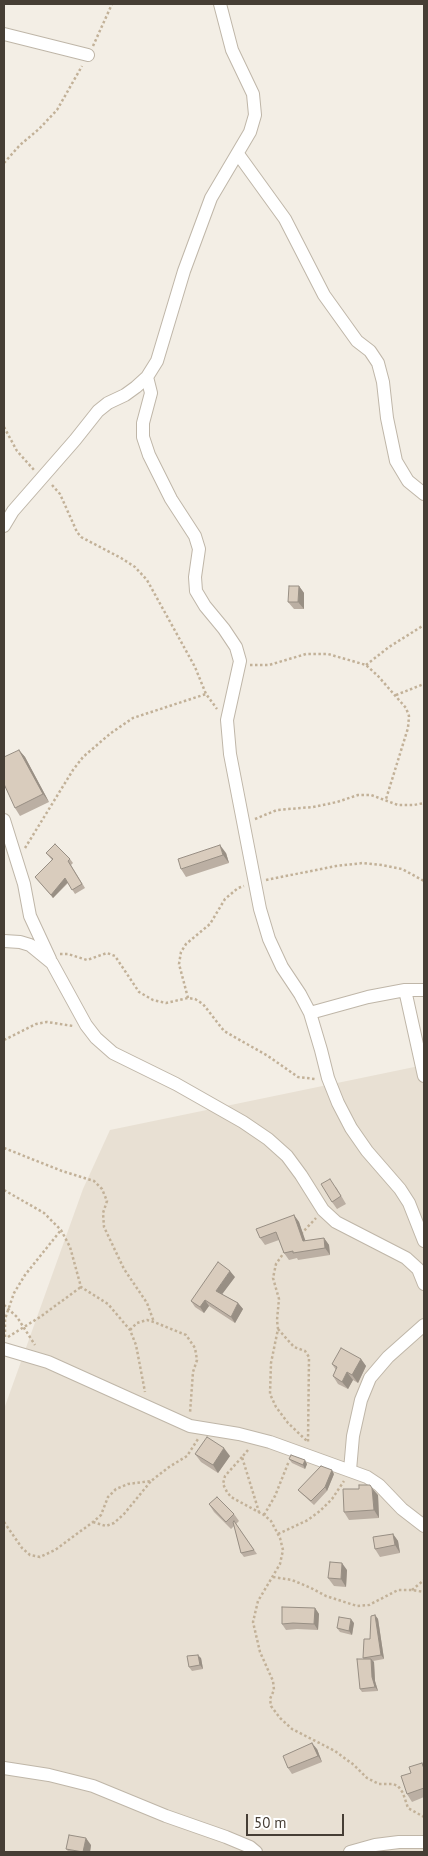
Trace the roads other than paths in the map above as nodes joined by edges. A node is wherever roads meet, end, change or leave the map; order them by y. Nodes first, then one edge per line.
1 (220, 4) edge
2 (4, 34) edge
3 (88, 56) road end
4 (238, 154) junction
5 (146, 377) junction
6 (424, 494) edge
7 (4, 526) edge
8 (4, 820) edge
9 (4, 941) edge
10 (50, 959) junction
11 (405, 990) junction
12 (424, 990) edge
13 (310, 1013) junction
14 (424, 1076) edge
15 (424, 1241) edge
16 (424, 1284) edge
17 (424, 1325) edge
18 (4, 1342) edge
19 (350, 1470) junction
20 (424, 1526) edge
21 (4, 1768) edge
22 (424, 1842) edge
23 (256, 1852) edge
24 (350, 1852) edge

1 - 4 street
2 - 3 street
4 - 5 street
4 - 6 street
5 - 7 street
5 - 13 street
8 - 10 street
9 - 10 street
10 - 16 street
11 - 12 street
11 - 13 street
11 - 14 street
13 - 15 street
17 - 19 street
18 - 19 street
19 - 20 street
21 - 23 street
22 - 24 street

